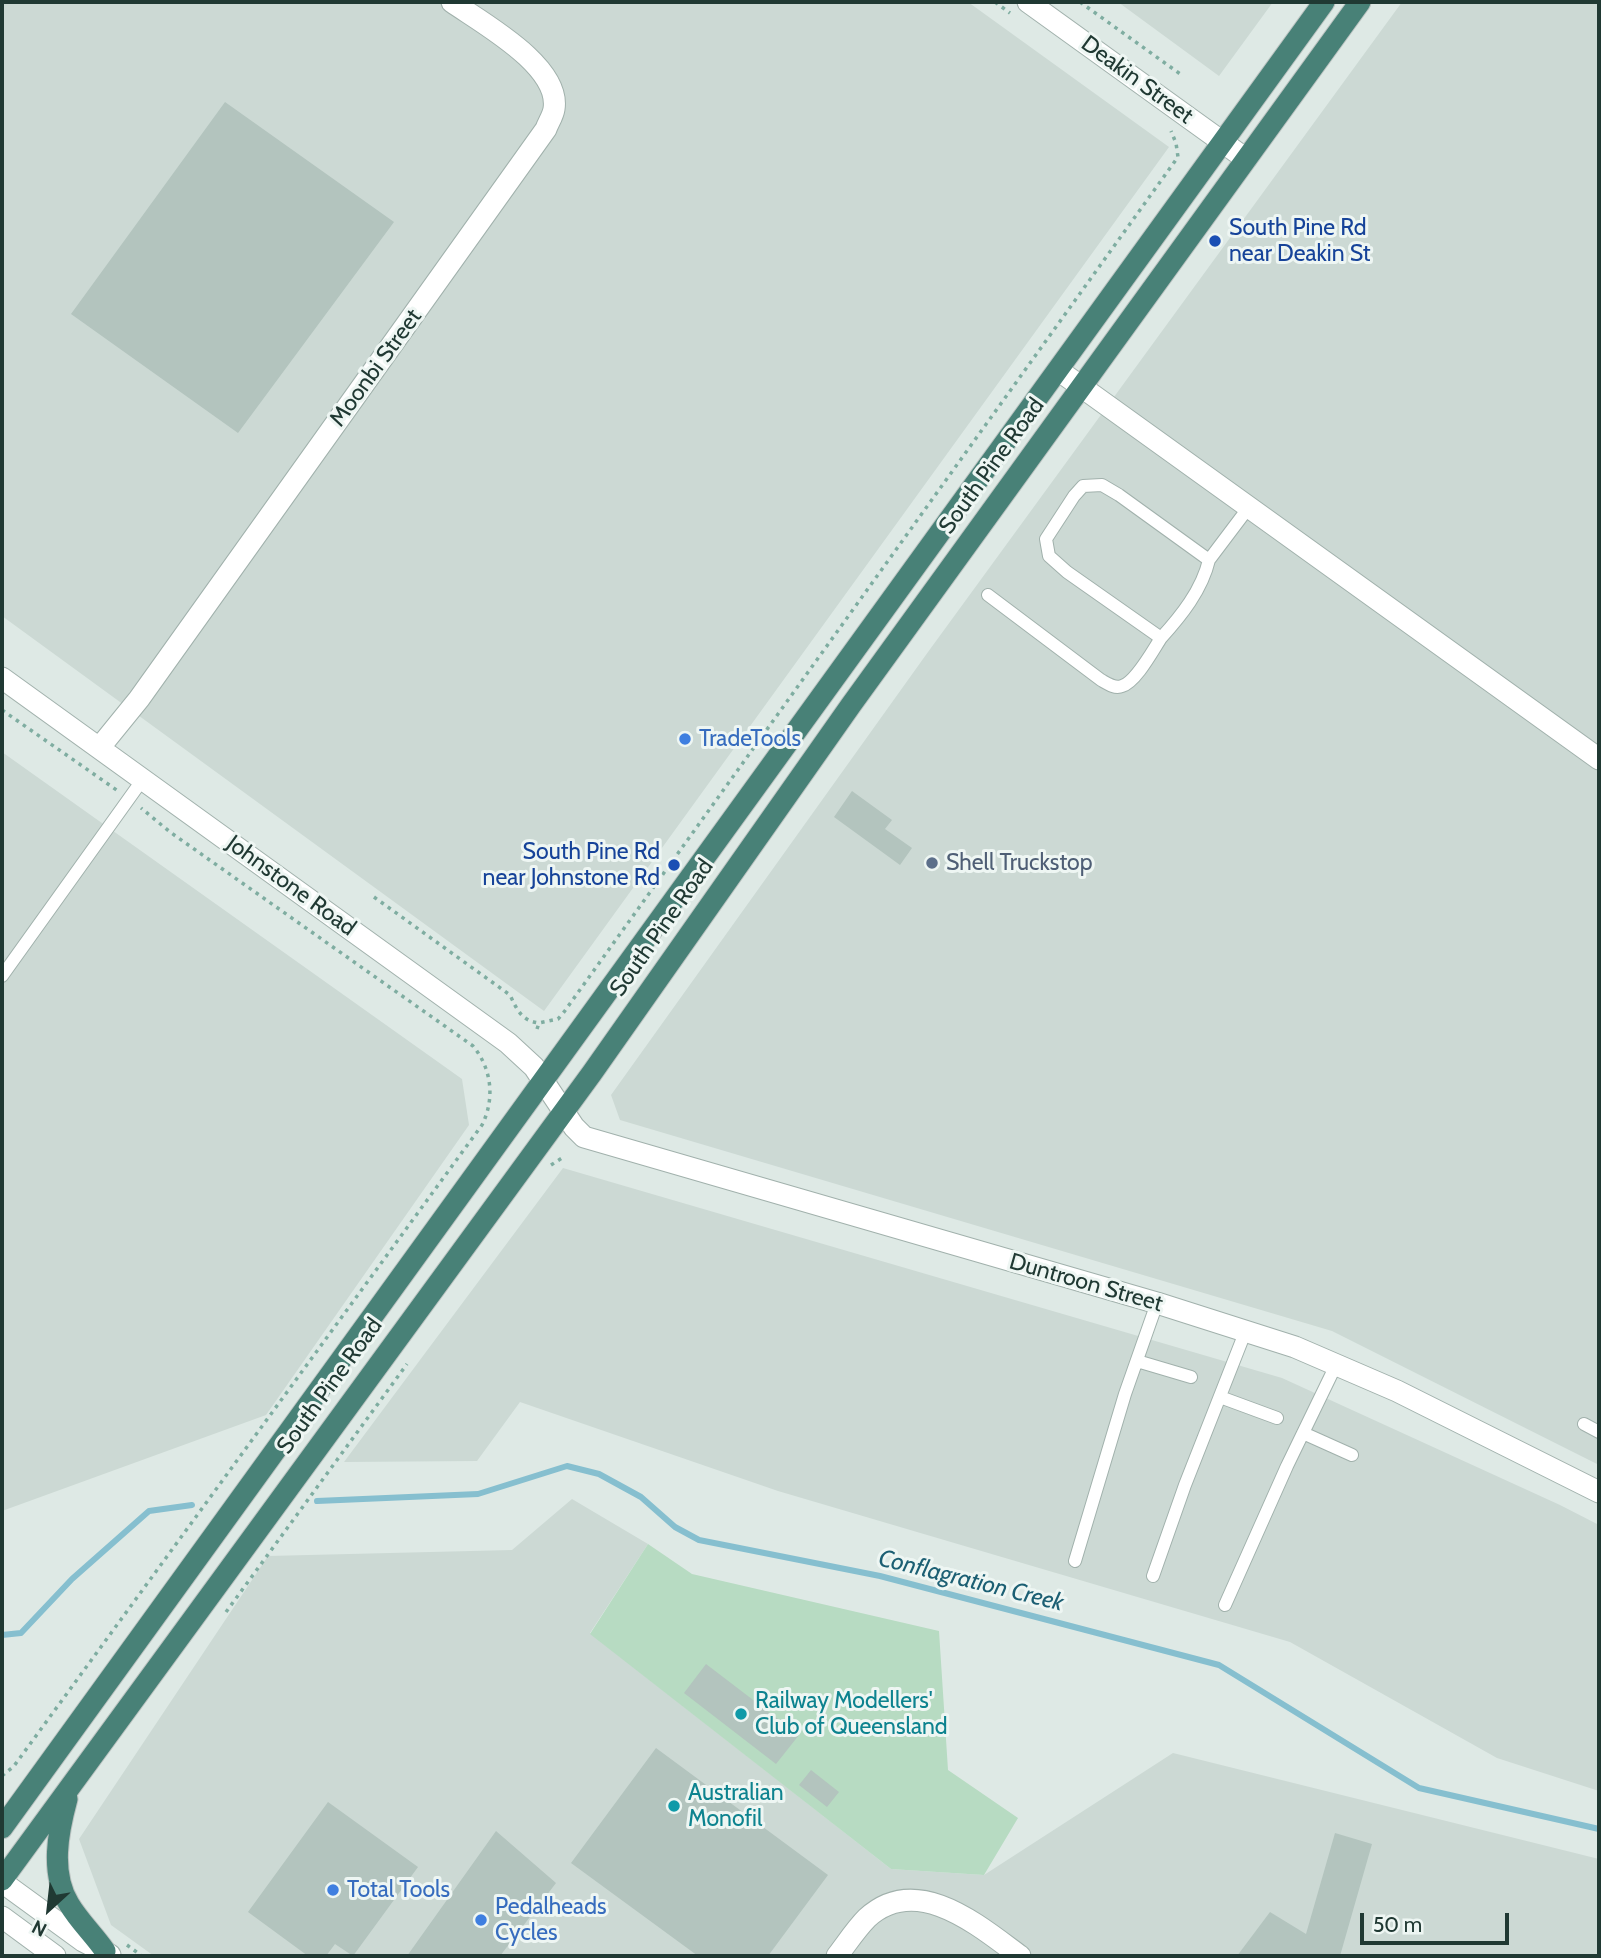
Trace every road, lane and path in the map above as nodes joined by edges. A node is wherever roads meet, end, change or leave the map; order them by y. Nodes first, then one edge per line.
1 (452, 2) edge
2 (1028, 2) edge
3 (1080, 2) edge
4 (1324, 2) edge
5 (1360, 2) edge
6 (1183, 76) dead end
7 (1170, 129) dead end
8 (1222, 142) junction
9 (1246, 159) junction
10 (1058, 370) junction
11 (1083, 387) junction
12 (1249, 507) junction
13 (1209, 560) junction
14 (988, 595) dead end
15 (1161, 638) junction
16 (2, 678) edge
17 (2, 710) edge
18 (100, 747) junction
19 (1599, 759) edge
20 (143, 779) junction
21 (129, 799) junction
22 (373, 897) dead end
23 (2, 976) edge
24 (542, 1079) junction
25 (563, 1110) junction
26 (562, 1158) dead end
27 (548, 1167) dead end
28 (1157, 1303) junction
29 (1246, 1330) junction
30 (410, 1359) dead end
31 (1137, 1362) junction
32 (1336, 1365) junction
33 (1191, 1377) dead end
34 (1220, 1397) junction
35 (1277, 1418) dead end
36 (1584, 1424) dead end
37 (1599, 1432) edge
38 (1303, 1433) junction
39 (1352, 1455) dead end
40 (1599, 1492) edge
41 (1074, 1561) dead end
42 (1153, 1576) dead end
43 (1225, 1605) dead end
44 (219, 1620) dead end
45 (2, 1776) edge
46 (71, 1787) junction
47 (23, 1798) junction
48 (2, 1807) edge
49 (2, 1828) edge
50 (2, 1881) edge
51 (2, 1917) edge
52 (114, 1950) edge
53 (55, 1956) edge
54 (142, 1956) edge
55 (837, 1956) edge
56 (1020, 1956) edge

1 - 18 street, Moonbi Street
2 - 8 street, Deakin Street
3 - 6 path
4 - 8 highway, South Pine Road
5 - 9 highway, South Pine Road
7 - 22 path
8 - 9 street, Deakin Street
8 - 10 highway, South Pine Road
9 - 11 highway, South Pine Road
10 - 11 street
10 - 24 highway, South Pine Road
11 - 12 street
11 - 25 highway, South Pine Road
12 - 13 lane
12 - 19 street
13 - 15 lane
13 - 15 lane
14 - 15 lane
16 - 18 street, Johnstone Road
17 - 21 path
18 - 20 street, Johnstone Road
20 - 21 lane
20 - 24 street, Johnstone Road
21 - 23 lane
21 - 45 path
24 - 25 street, Johnstone Road
24 - 47 highway, South Pine Road
25 - 28 street, Duntroon Street
25 - 46 highway, South Pine Road
26 - 27 path
28 - 29 street, Duntroon Street
28 - 31 lane
29 - 32 street, Duntroon Street
29 - 34 lane
30 - 44 path
31 - 33 lane
31 - 41 lane
32 - 38 lane
32 - 40 street, Duntroon Street
34 - 35 lane
34 - 42 lane
36 - 37 lane
38 - 39 lane
38 - 43 lane
46 - 50 highway, South Pine Road
46 - 52 highway
47 - 48 highway
47 - 49 highway, South Pine Road
50 - 52 street
51 - 53 street
52 - 54 path
55 - 56 street

